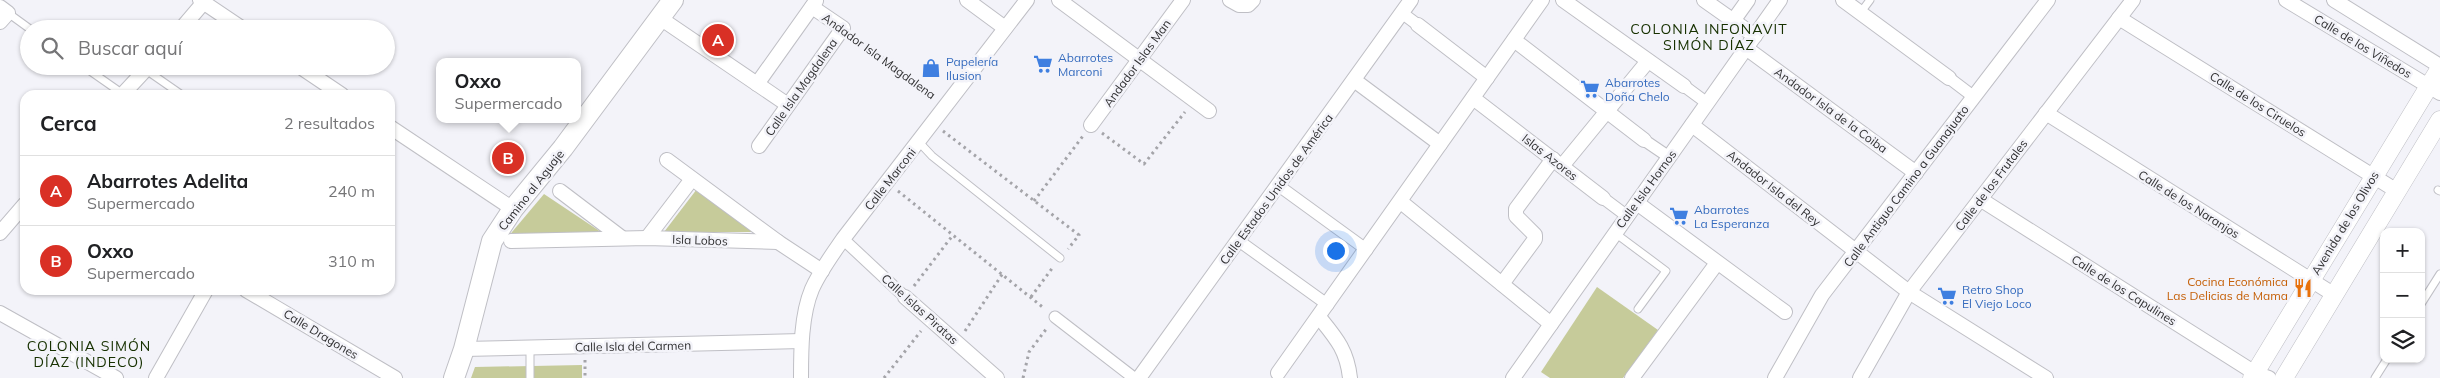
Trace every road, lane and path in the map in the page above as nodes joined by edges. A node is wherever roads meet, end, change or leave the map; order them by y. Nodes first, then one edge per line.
1 (672, 0) edge
2 (967, 0) edge
3 (1027, 0) edge
4 (1059, 0) edge
5 (1183, 0) edge
6 (1230, 0) edge
7 (1412, 0) edge
8 (1542, 0) edge
9 (1563, 0) edge
10 (1704, 0) edge
11 (1748, 0) edge
12 (1843, 0) edge
13 (1870, 0) edge
14 (2048, 0) edge
15 (2133, 0) edge
16 (2286, 0) edge
17 (2334, 0) edge
18 (202, 1) edge
19 (1776, 2) edge
20 (1250, 3) edge
21 (814, 4) edge
22 (1861, 12) junction
23 (1402, 13) junction
24 (3, 14) edge
25 (660, 18) junction
26 (2119, 18) junction
27 (188, 20) edge
28 (230, 20) edge
29 (1733, 21) junction
30 (20, 23) edge
31 (1418, 25) joint
32 (843, 28) junction
33 (1005, 28) junction
34 (1755, 36) junction
35 (1514, 40) junction
36 (1746, 48) junction
37 (1140, 60) junction
38 (1648, 61) junction
39 (2440, 67) edge
40 (96, 75) edge
41 (142, 75) edge
42 (157, 75) edge
43 (312, 75) edge
44 (1487, 78) junction
45 (1948, 78) joint
46 (1354, 80) junction
47 (757, 84) junction
48 (1684, 86) joint
49 (116, 90) edge
50 (128, 90) edge
51 (176, 90) edge
52 (335, 90) edge
53 (2434, 90) edge
54 (1974, 97) junction
55 (1473, 98) junction
56 (1195, 100) junction
57 (1707, 103) junction
58 (788, 106) junction
59 (946, 106) junction
60 (1209, 111) dead end
61 (1607, 112) junction
62 (2046, 113) junction
63 (2440, 120) edge
64 (933, 123) junction
65 (1091, 125) junction
66 (1692, 125) junction
67 (395, 130) edge
68 (1644, 140) joint
69 (918, 142) junction
70 (1440, 144) junction
71 (759, 146) dead end
72 (1669, 157) junction
73 (667, 160) dead end
74 (1557, 163) junction
75 (1916, 173) junction
76 (2374, 176) junction
77 (692, 179) junction
78 (887, 182) junction
79 (1279, 186) junction
80 (560, 191) dead end
81 (2397, 191) junction
82 (1603, 198) joint
83 (1980, 199) junction
84 (1034, 201) junction
85 (1400, 202) junction
86 (1637, 203) junction
87 (514, 209) junction
88 (20, 210) edge
89 (1627, 216) junction
90 (0, 233) edge
91 (1614, 233) junction
92 (953, 235) junction
93 (1079, 235) dead end
94 (622, 238) junction
95 (647, 238) junction
96 (843, 239) junction
97 (511, 241) dead end
98 (1239, 241) junction
99 (778, 242) junction
100 (1367, 250) junction
101 (1856, 252) junction
102 (1060, 258) dead end
103 (1717, 263) junction
104 (822, 271) junction
105 (1003, 273) junction
106 (2440, 274) edge
107 (2310, 280) junction
108 (1502, 284) junction
109 (1909, 292) junction
110 (2333, 294) junction
111 (203, 295) edge
112 (254, 295) edge
113 (906, 297) junction
114 (2425, 298) edge
115 (1328, 305) junction
116 (1638, 309) dead end
117 (1785, 312) dead end
118 (0, 313) edge
119 (1055, 317) junction
120 (1319, 317) junction
121 (930, 320) junction
122 (1551, 324) junction
123 (801, 341) junction
124 (957, 343) junction
125 (464, 349) junction
126 (530, 349) junction
127 (2385, 363) edge
128 (1278, 373) dead end
129 (2259, 376) edge
130 (116, 378) edge
131 (156, 378) edge
132 (395, 378) edge
133 (454, 378) edge
134 (530, 378) edge
135 (801, 378) edge
136 (884, 378) edge
137 (997, 378) edge
138 (1023, 378) edge
139 (1134, 378) edge
140 (1139, 378) edge
141 (1350, 378) edge
142 (1513, 378) edge
143 (1632, 378) edge
144 (1775, 378) edge
145 (1860, 378) edge
146 (2046, 378) edge
147 (2284, 378) edge
148 (2376, 378) edge

1 - 25 main road, Camino al Aguaje
2 - 33 street
3 - 33 street, Calle Marconi
4 - 37 street
5 - 37 street, Andador Islas Man
6 - 20 street
7 - 23 street, Calle Estados Unidos de América
8 - 35 street
9 - 38 street
10 - 29 street
11 - 29 street
12 - 22 street
13 - 22 lane
14 - 54 street, Calle Antiguo Camino a Guanajuato
15 - 26 street, Calle de los Frutales
16 - 53 street, Calle de los Viñedos
17 - 39 street, Calle de los Viñedos
18 - 27 street
18 - 28 street
19 - 34 street, Calle Isla Hornos
21 - 32 street, Andador Isla Magdalena
21 - 47 street
22 - 45 street
23 - 31 street
23 - 46 street, Calle Estados Unidos de América
24 - 30 lane
25 - 47 street
25 - 87 main road, Camino al Aguaje
26 - 62 street, Calle de los Frutales
26 - 76 street, Calle de los Ciruelos
29 - 34 street
31 - 44 street
32 - 58 street, Calle Isla Magdalena
32 - 59 path, Andador Isla Magdalena
33 - 59 street, Calle Marconi
34 - 36 street, Calle Isla Hornos
35 - 44 street
35 - 61 street
36 - 57 street, Calle Isla Hornos
36 - 75 street, Andador Isla de la Coiba
37 - 56 street
37 - 65 street, Andador Islas Man
38 - 48 street
38 - 61 street
39 - 53 street, Avenida de los Olivos
40 - 49 lane
41 - 50 street
42 - 51 lane
43 - 52 street
44 - 55 street
45 - 54 street
46 - 70 street
46 - 79 street, Calle Estados Unidos de América
47 - 58 street
48 - 57 street
53 - 76 street, Avenida de los Olivos
54 - 75 street, Calle Antiguo Camino a Guanajuato
55 - 70 street
55 - 74 street, Islas Azores
56 - 60 street
56 - 65 path
57 - 66 street, Calle Isla Hornos
58 - 71 street, Calle Isla Magdalena
59 - 64 street, Calle Marconi
61 - 68 street
61 - 74 street
62 - 83 street, Calle de los Frutales
62 - 107 street, Calle de los Naranjos
63 - 81 street
64 - 69 street, Calle Marconi
64 - 84 path
65 - 84 path
66 - 72 street, Calle Isla Hornos
66 - 101 street, Andador Isla del Rey
67 - 87 street
68 - 72 street
69 - 78 street, Calle Marconi
69 - 102 lane
70 - 85 street
72 - 86 street, Calle Isla Hornos
73 - 77 street
74 - 82 street, Islas Azores
74 - 108 street
75 - 101 street, Calle Antiguo Camino a Guanajuato
76 - 81 street, Calle de los Ciruelos
76 - 107 street, Avenida de los Olivos
77 - 95 street
77 - 99 street
78 - 92 path
78 - 96 street, Calle Marconi
79 - 98 street, Calle Estados Unidos de América
79 - 100 street
80 - 94 street
81 - 110 street
82 - 89 street, Islas Azores
83 - 109 street, Calle de los Frutales
83 - 129 street, Calle de los Capulines
84 - 93 path
85 - 100 street
85 - 108 street
86 - 89 street, Calle Isla Hornos
86 - 103 street
87 - 125 main road, Camino al Aguaje
88 - 90 street
89 - 91 street, Calle Isla Hornos
91 - 116 lane
91 - 122 street, Calle Isla Hornos
92 - 105 path
92 - 113 path
94 - 95 street, Isla Lobos
94 - 97 street, Isla Lobos
95 - 99 street, Isla Lobos
96 - 104 street, Calle Marconi
96 - 113 street, Calle Islas Piratas
98 - 115 street
98 - 140 street, Calle Estados Unidos de América
99 - 104 street
100 - 115 street
101 - 109 street, Andador Isla del Rey
101 - 144 street, Calle Antiguo Camino a Guanajuato
103 - 117 street
103 - 143 street
104 - 123 street, Calle Marconi
105 - 119 path
105 - 124 path
106 - 114 lane
107 - 110 street, Calle de los Naranjos
107 - 129 street, Avenida de los Olivos
108 - 122 street
109 - 145 street, Calle de los Frutales
109 - 146 street, Andador Isla del Rey
110 - 147 street
111 - 131 street
112 - 132 street, Calle Dragones
113 - 121 street, Calle Islas Piratas
115 - 120 street
118 - 130 street
119 - 138 path
119 - 139 street
120 - 128 street
120 - 141 street
121 - 124 street, Calle Islas Piratas
121 - 136 path
122 - 142 street, Calle Isla Hornos
123 - 126 street, Calle Isla del Carmen
123 - 135 street, Calle Marconi
124 - 137 street, Calle Islas Piratas
125 - 126 street, Calle Isla del Carmen
125 - 133 main road, Camino al Aguaje
126 - 134 lane
127 - 148 lane

